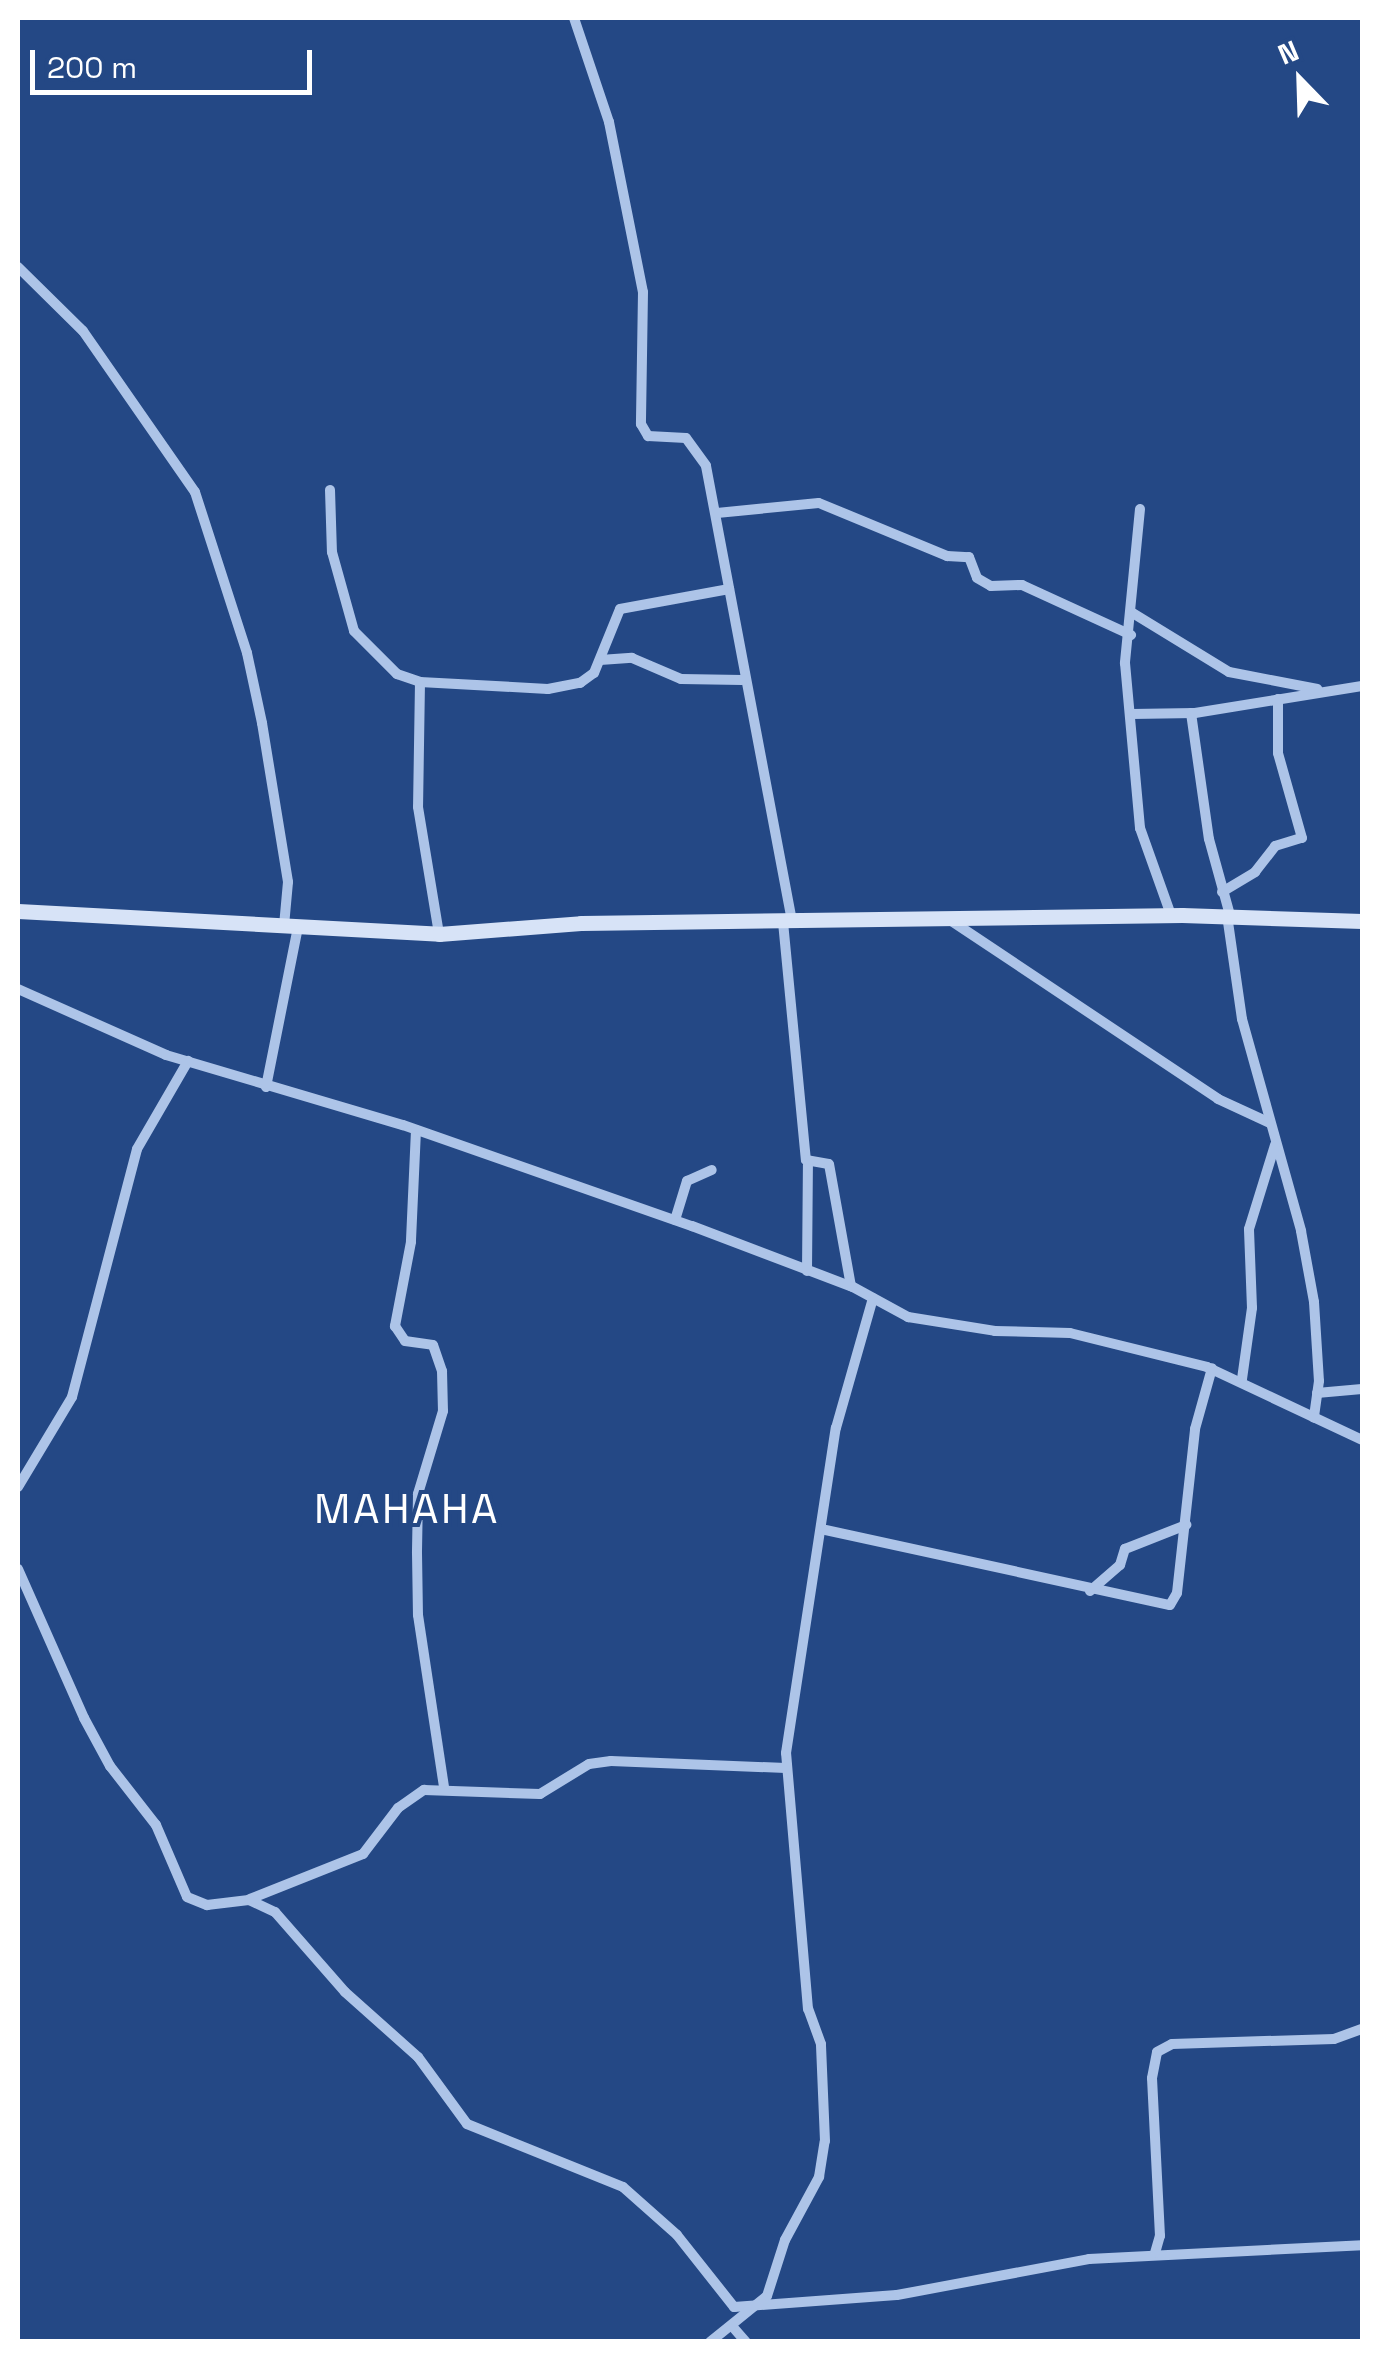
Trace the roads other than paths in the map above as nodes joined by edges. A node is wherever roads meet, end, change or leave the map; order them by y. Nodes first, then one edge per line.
1 (574, 18) edge
2 (18, 267) edge
3 (330, 490) dead end
4 (1140, 509) dead end
5 (717, 514) junction
6 (729, 589) junction
7 (1131, 612) junction
8 (1130, 635) junction
9 (600, 660) junction
10 (742, 680) junction
11 (420, 682) junction
12 (1362, 686) edge
13 (1328, 692) junction
14 (1278, 699) junction
15 (1191, 713) junction
16 (1132, 714) junction
17 (1222, 892) junction
18 (18, 911) edge
19 (1228, 915) junction
20 (1171, 916) junction
21 (950, 920) junction
22 (1362, 921) edge
23 (787, 922) junction
24 (291, 927) junction
25 (440, 934) junction
26 (18, 989) edge
27 (188, 1060) junction
28 (266, 1087) junction
29 (1270, 1123) junction
30 (416, 1130) junction
31 (1275, 1144) junction
32 (808, 1165) junction
33 (712, 1170) dead end
34 (675, 1220) junction
35 (806, 1271) junction
36 (851, 1286) junction
37 (872, 1298) junction
38 (1212, 1368) junction
39 (1242, 1380) junction
40 (1362, 1390) edge
41 (1318, 1393) junction
42 (1314, 1418) junction
43 (1362, 1440) edge
44 (18, 1486) edge
45 (1186, 1524) junction
46 (821, 1529) junction
47 (18, 1569) edge
48 (1090, 1591) junction
49 (786, 1768) junction
50 (444, 1786) junction
51 (249, 1900) junction
52 (1362, 2029) edge
53 (1362, 2246) edge
54 (1155, 2253) junction
55 (760, 2308) junction
56 (732, 2326) junction
57 (710, 2342) edge
58 (746, 2342) edge

1 - 5 street
2 - 24 street
3 - 11 street
4 - 7 street
5 - 6 street
5 - 8 street
6 - 9 street
6 - 10 street
7 - 8 street
7 - 13 street
8 - 16 street
9 - 10 street
9 - 11 street
10 - 23 street
11 - 25 street
12 - 13 street
13 - 14 street
14 - 15 street
14 - 17 street
15 - 16 street
15 - 17 street
16 - 20 street
17 - 19 street
18 - 24 main road
19 - 20 main road
19 - 22 main road
19 - 29 street
20 - 21 main road
21 - 23 main road
21 - 29 street
23 - 25 main road
23 - 32 street
24 - 25 main road
24 - 28 street
26 - 27 street
27 - 28 street
27 - 44 street
28 - 30 street
29 - 31 street
30 - 34 street
30 - 50 street
31 - 39 street
31 - 41 street
32 - 35 street
32 - 36 street
33 - 34 street
34 - 35 street
35 - 36 street
36 - 37 street
37 - 38 street
37 - 46 street
38 - 39 street
38 - 45 street
39 - 42 street
40 - 41 street
41 - 42 street
42 - 43 street
45 - 48 street
45 - 48 street
46 - 48 street
46 - 49 street
47 - 51 street
49 - 50 street
49 - 55 street
50 - 51 street
51 - 55 street
52 - 54 street
53 - 54 street
54 - 55 street
55 - 56 street
56 - 57 street
56 - 58 street

